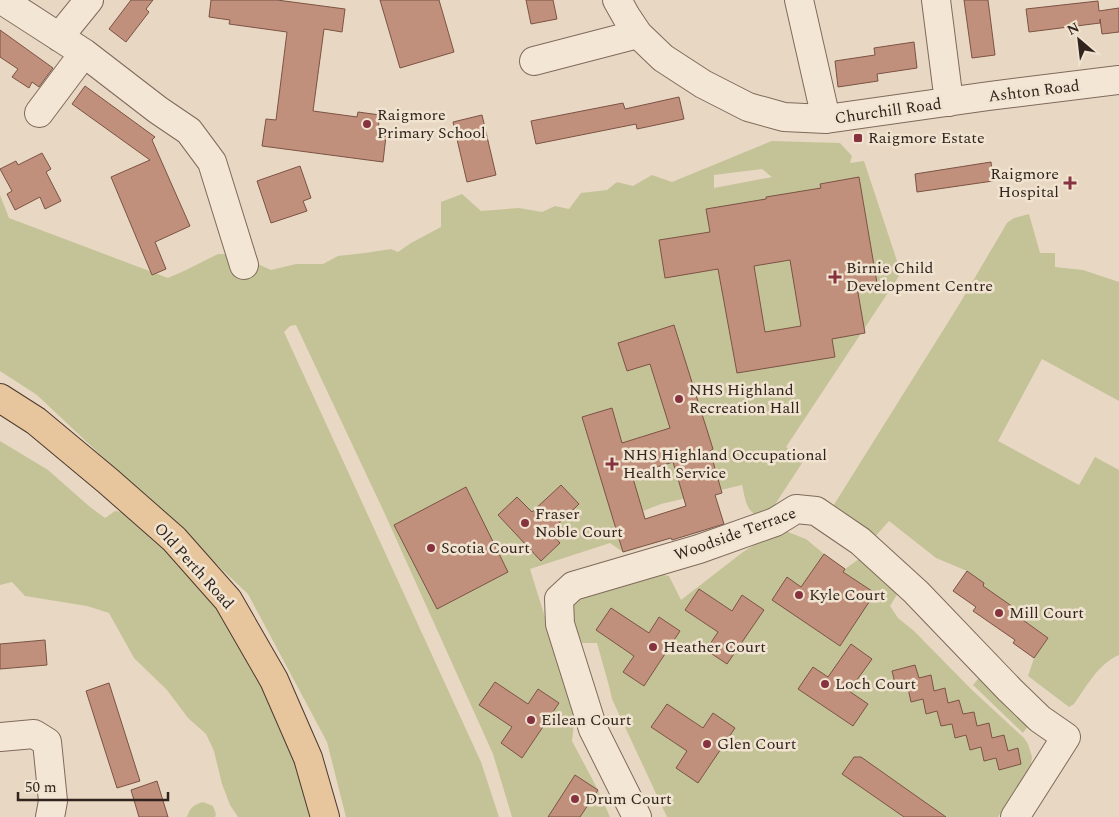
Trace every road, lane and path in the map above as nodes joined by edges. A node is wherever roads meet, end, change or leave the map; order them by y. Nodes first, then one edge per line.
1 (2, 0) edge
2 (88, 0) edge
3 (617, 0) edge
4 (799, 0) edge
5 (936, 0) edge
6 (638, 34) junction
7 (59, 37) junction
8 (84, 53) junction
9 (534, 61) dead end
10 (1119, 80) edge
11 (949, 102) junction
12 (39, 113) dead end
13 (826, 120) junction
14 (244, 265) dead end
15 (0, 398) edge
16 (0, 737) edge
17 (50, 817) edge
18 (325, 817) edge
19 (637, 817) edge
20 (1015, 817) edge

1 - 7 street
2 - 7 street
3 - 6 street, Churchill Road
4 - 13 street
5 - 11 street
6 - 9 street
6 - 13 street, Churchill Road
7 - 8 street
8 - 12 street
8 - 14 street
10 - 11 street, Ashton Road
11 - 13 street, Churchill Road
15 - 18 main road, Old Perth Road
16 - 17 street
19 - 20 street, Woodside Terrace

